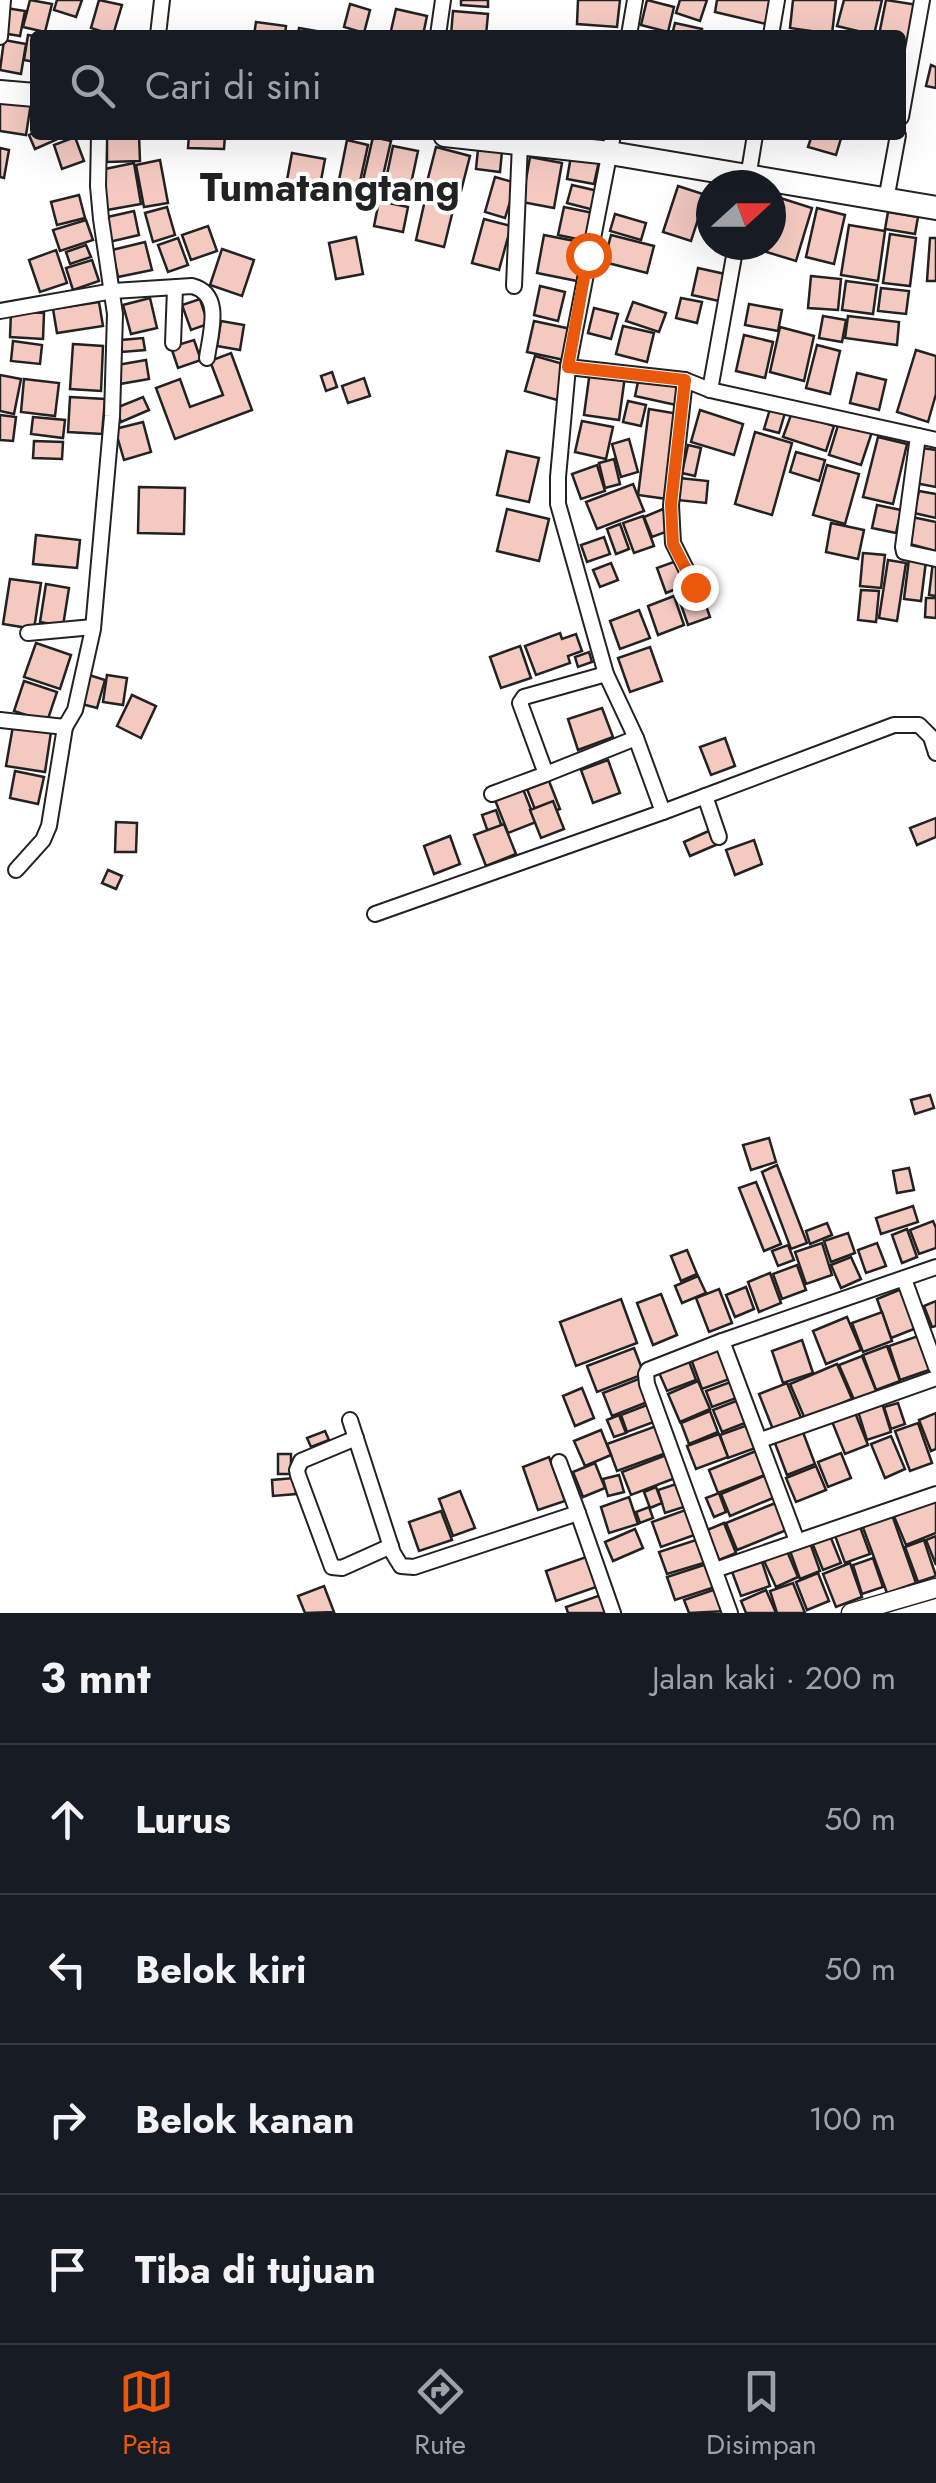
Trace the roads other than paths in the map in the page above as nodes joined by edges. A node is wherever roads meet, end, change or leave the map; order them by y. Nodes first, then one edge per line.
1 (3, 0) edge
2 (162, 0) edge
3 (443, 0) edge
4 (634, 0) edge
5 (777, 0) edge
6 (920, 0) edge
7 (936, 4) edge
8 (159, 30) edge
9 (439, 30) edge
10 (630, 30) edge
11 (772, 30) edge
12 (0, 36) edge
13 (906, 86) edge
14 (0, 92) edge
15 (30, 95) edge
16 (100, 140) edge
17 (492, 140) edge
18 (754, 140) edge
19 (897, 140) edge
20 (520, 143) junction
21 (612, 144) edge
22 (710, 170) edge
23 (750, 170) edge
24 (786, 186) edge
25 (886, 200) junction
26 (936, 208) edge
27 (733, 260) edge
28 (514, 286) dead end
29 (175, 288) junction
30 (112, 291) junction
31 (0, 311) edge
32 (173, 343) dead end
33 (207, 358) dead end
34 (568, 367) junction
35 (685, 380) junction
36 (710, 390) junction
37 (918, 436) junction
38 (936, 440) edge
39 (936, 558) edge
40 (695, 587) dead end
41 (93, 626) junction
42 (28, 633) dead end
43 (606, 674) junction
44 (0, 720) edge
45 (65, 727) junction
46 (636, 738) junction
47 (936, 753) edge
48 (546, 774) junction
49 (492, 794) dead end
50 (704, 796) junction
51 (663, 812) junction
52 (719, 837) dead end
53 (16, 870) dead end
54 (375, 914) dead end
55 (936, 1267) edge
56 (904, 1279) junction
57 (722, 1341) junction
58 (936, 1367) edge
59 (936, 1378) edge
60 (350, 1420) dead end
61 (356, 1438) junction
62 (760, 1440) junction
63 (559, 1462) dead end
64 (936, 1494) edge
65 (578, 1513) junction
66 (796, 1542) junction
67 (390, 1546) junction
68 (714, 1570) junction
69 (936, 1588) edge
70 (857, 1612) edge
71 (613, 1613) edge
72 (730, 1613) edge

1 - 12 street
2 - 8 street
3 - 9 street
4 - 10 street
5 - 11 street
6 - 7 street
6 - 13 street
14 - 15 highway
16 - 30 street
17 - 20 highway
18 - 23 street
19 - 25 street
20 - 21 highway
20 - 28 street
21 - 22 highway
21 - 34 street
24 - 25 highway
25 - 26 highway
27 - 36 street
29 - 30 street
29 - 32 street
29 - 33 street
30 - 31 street
30 - 41 street
34 - 35 street
34 - 43 street
35 - 36 street
35 - 40 street
36 - 37 street
37 - 38 street
37 - 39 street
41 - 42 street
41 - 45 street
43 - 46 street
43 - 48 street
44 - 45 street
45 - 53 street
46 - 48 street
46 - 51 street
47 - 50 street
48 - 49 street
50 - 51 street
50 - 52 street
51 - 54 street
55 - 56 street
56 - 57 street
56 - 58 street
57 - 62 street
57 - 68 street
59 - 62 street
60 - 61 street
61 - 67 street
61 - 67 street
62 - 66 street
63 - 65 street
64 - 66 street
65 - 67 street
65 - 71 street
66 - 68 street
68 - 72 street
69 - 70 street

